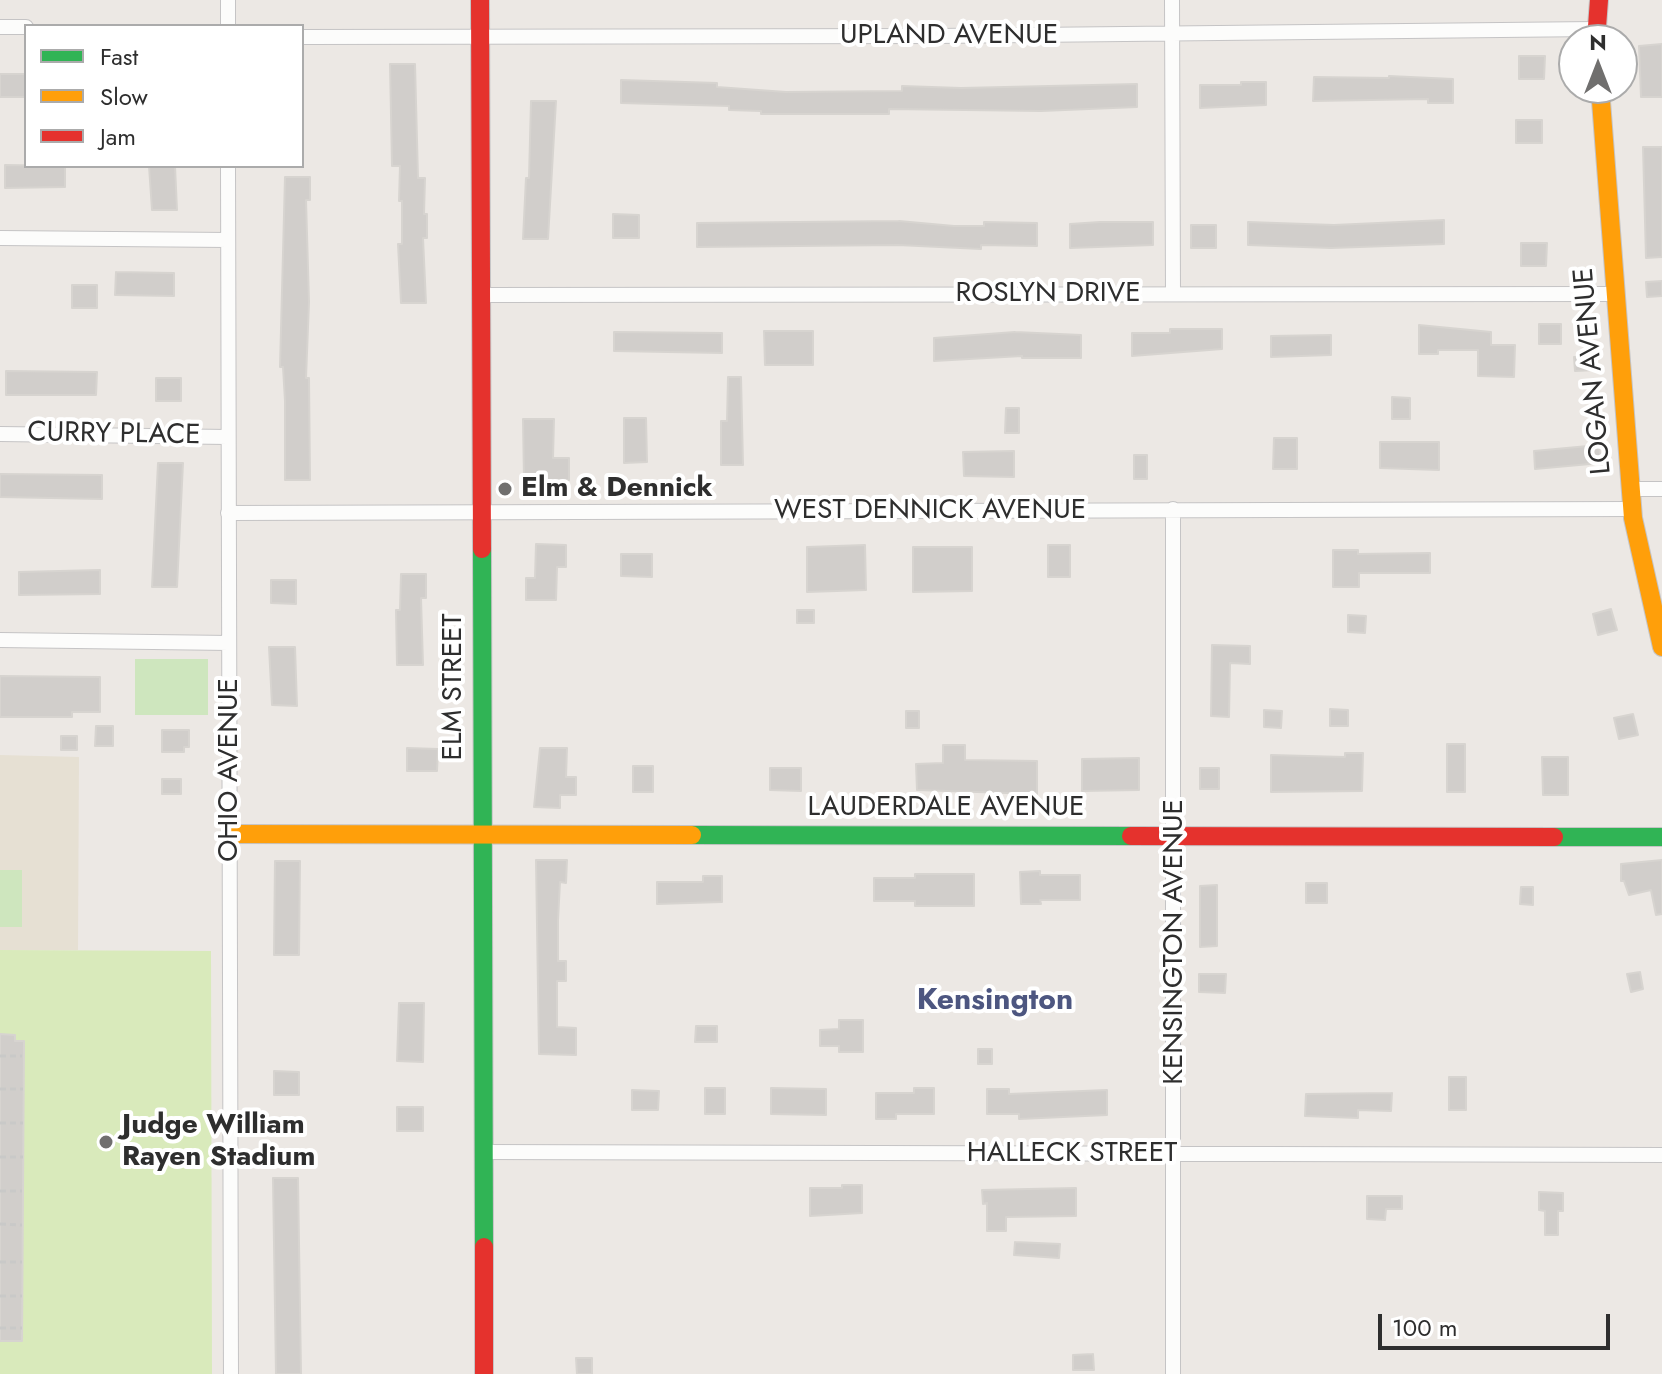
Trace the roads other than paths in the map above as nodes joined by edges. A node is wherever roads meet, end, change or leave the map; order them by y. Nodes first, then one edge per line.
1 (228, 0) edge
2 (480, 0) edge
3 (1172, 0) edge
4 (1599, 0) edge
5 (228, 24) edge
6 (1597, 24) edge
7 (0, 27) edge
8 (24, 27) edge
9 (1172, 34) junction
10 (1558, 35) edge
11 (304, 37) edge
12 (480, 38) junction
13 (1601, 104) edge
14 (228, 168) edge
15 (0, 238) edge
16 (228, 240) junction
17 (1173, 294) junction
18 (1615, 294) junction
19 (480, 295) junction
20 (0, 434) edge
21 (228, 437) junction
22 (1631, 489) junction
23 (1662, 489) edge
24 (1173, 509) junction
25 (1632, 509) junction
26 (481, 512) junction
27 (228, 513) junction
28 (0, 640) edge
29 (229, 643) junction
30 (1662, 647) edge
31 (230, 834) junction
32 (482, 835) junction
33 (1174, 836) junction
34 (1662, 837) edge
35 (482, 1152) junction
36 (1173, 1154) junction
37 (1662, 1155) edge
38 (231, 1374) edge
39 (484, 1374) edge
40 (1173, 1374) edge

1 - 5 street
2 - 12 street, ELM STREET
3 - 9 street
4 - 6 street
7 - 8 street
9 - 10 street, UPLAND AVENUE
9 - 12 street, UPLAND AVENUE
9 - 17 street
11 - 12 street, UPLAND AVENUE
12 - 19 street, ELM STREET
13 - 18 street, LOGAN AVENUE
14 - 16 street, OHIO AVENUE
15 - 16 street
16 - 21 street, OHIO AVENUE
17 - 18 street, ROSLYN DRIVE
17 - 19 street, ROSLYN DRIVE
18 - 22 street, LOGAN AVENUE
19 - 26 street, ELM STREET
20 - 21 street, CURRY PLACE
21 - 27 street, OHIO AVENUE
22 - 23 street
22 - 25 street, LOGAN AVENUE
24 - 25 street, WEST DENNICK AVENUE
24 - 26 street, WEST DENNICK AVENUE
24 - 33 street, KENSINGTON AVENUE
25 - 30 street, LOGAN AVENUE
26 - 27 street, WEST DENNICK AVENUE
26 - 32 street, ELM STREET
27 - 29 street, OHIO AVENUE
28 - 29 street
29 - 31 street, OHIO AVENUE
31 - 32 street, LAUDERDALE AVENUE
31 - 38 street, OHIO AVENUE
32 - 33 street, LAUDERDALE AVENUE
32 - 35 street, ELM STREET
33 - 34 street, LAUDERDALE AVENUE
33 - 36 street, KENSINGTON AVENUE
35 - 36 street, HALLECK STREET
35 - 39 street, ELM STREET
36 - 37 street, HALLECK STREET
36 - 40 street, KENSINGTON AVENUE

